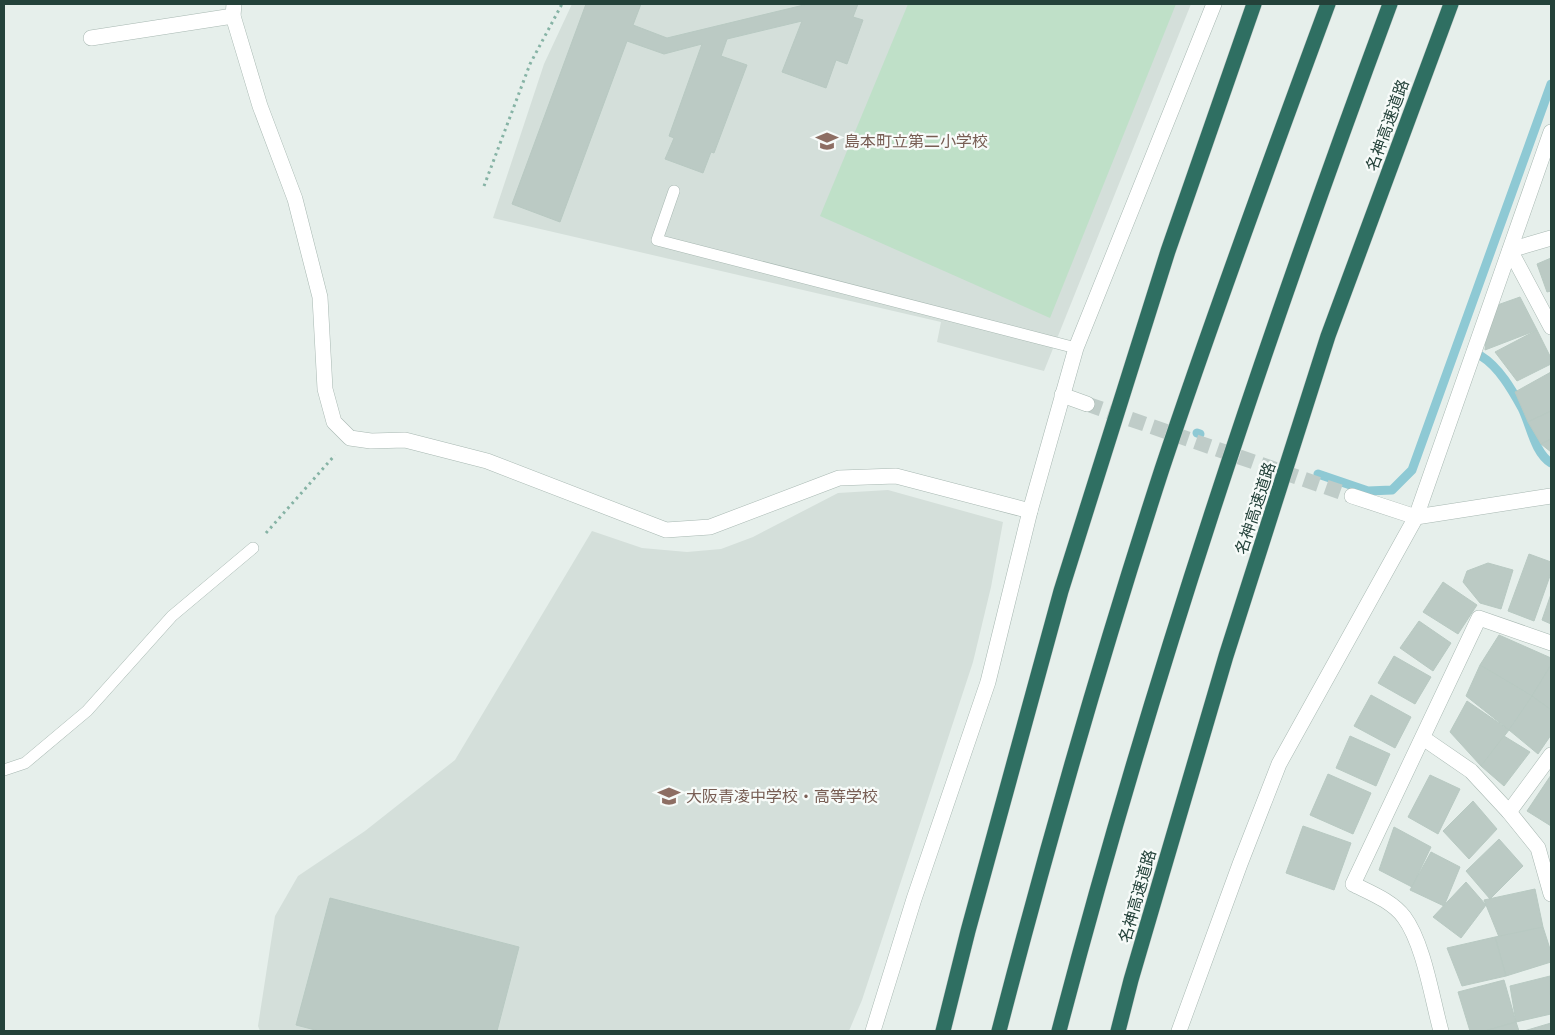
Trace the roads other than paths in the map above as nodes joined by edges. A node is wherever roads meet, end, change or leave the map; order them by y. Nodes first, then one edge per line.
1 (1214, 4) edge
2 (1254, 4) edge
3 (1328, 4) edge
4 (1390, 4) edge
5 (1451, 4) edge
6 (233, 10) edge
7 (90, 38) dead end
8 (1551, 132) edge
9 (674, 191) dead end
10 (1551, 238) edge
11 (1510, 250) junction
12 (1551, 327) edge
13 (1076, 348) junction
14 (1062, 395) junction
15 (1087, 404) tunnel mouth
16 (1352, 496) tunnel mouth
17 (1551, 496) edge
18 (1030, 511) junction
19 (1416, 517) junction
20 (253, 548) road end
21 (1551, 643) edge
22 (1423, 738) junction
23 (1551, 755) edge
24 (4, 770) edge
25 (1510, 812) junction
26 (1551, 894) edge
27 (873, 1031) edge
28 (943, 1031) edge
29 (999, 1031) edge
30 (1059, 1031) edge
31 (1118, 1031) edge
32 (1179, 1031) edge
33 (1441, 1031) edge

1 - 13 street
2 - 28 highway
3 - 29 highway
4 - 30 highway
5 - 31 highway, 名神高速道路
6 - 7 street
6 - 18 street
8 - 11 street
9 - 13 lane
10 - 11 street
11 - 12 street
11 - 19 street
13 - 14 street
14 - 15 street
14 - 18 street
16 - 19 street
17 - 19 street
18 - 27 street
19 - 32 street
20 - 24 lane
21 - 22 street
22 - 25 street
22 - 33 street
23 - 25 street
25 - 26 street

